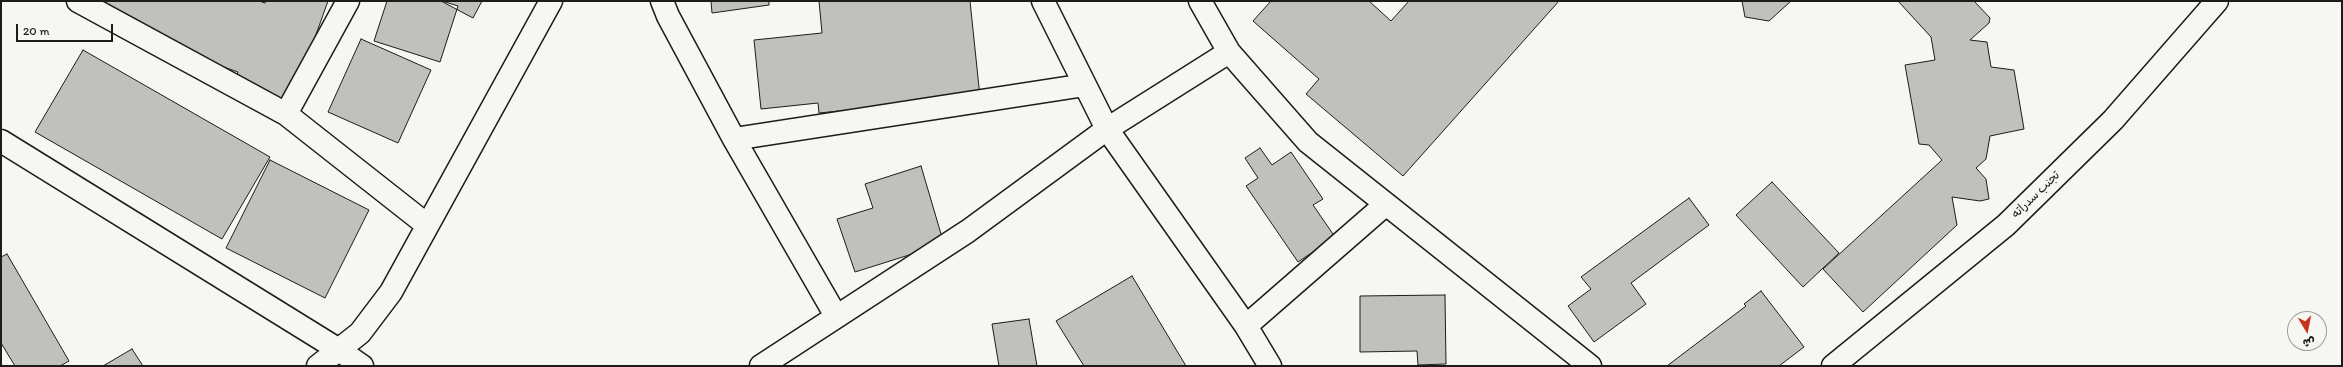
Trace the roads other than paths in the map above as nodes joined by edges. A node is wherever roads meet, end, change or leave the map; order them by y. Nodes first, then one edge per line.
1 (78, 1) edge
2 (348, 1) edge
3 (550, 1) edge
4 (662, 1) edge
5 (1043, 1) edge
6 (1200, 1) edge
7 (2218, 1) edge
8 (1229, 52) junction
9 (1085, 85) junction
10 (286, 114) junction
11 (1107, 129) junction
12 (734, 139) junction
13 (1, 141) edge
14 (1386, 204) junction
15 (427, 225) junction
16 (836, 316) junction
17 (1246, 326) junction
18 (339, 350) junction
19 (318, 366) edge
20 (362, 366) edge
21 (761, 366) edge
22 (1270, 366) edge
23 (1590, 366) edge
24 (1834, 366) edge

1 - 10 main road
2 - 10 main road
3 - 15 main road
4 - 12 main road
5 - 9 main road
6 - 8 main road
7 - 24 main road, تجنب سدراته
8 - 11 main road
8 - 14 main road
9 - 11 main road
9 - 12 main road
10 - 15 main road
11 - 16 main road
11 - 17 main road
12 - 16 main road
13 - 18 main road
14 - 17 main road
14 - 23 main road
15 - 18 main road
16 - 21 main road
17 - 22 main road
18 - 19 main road
18 - 20 main road

